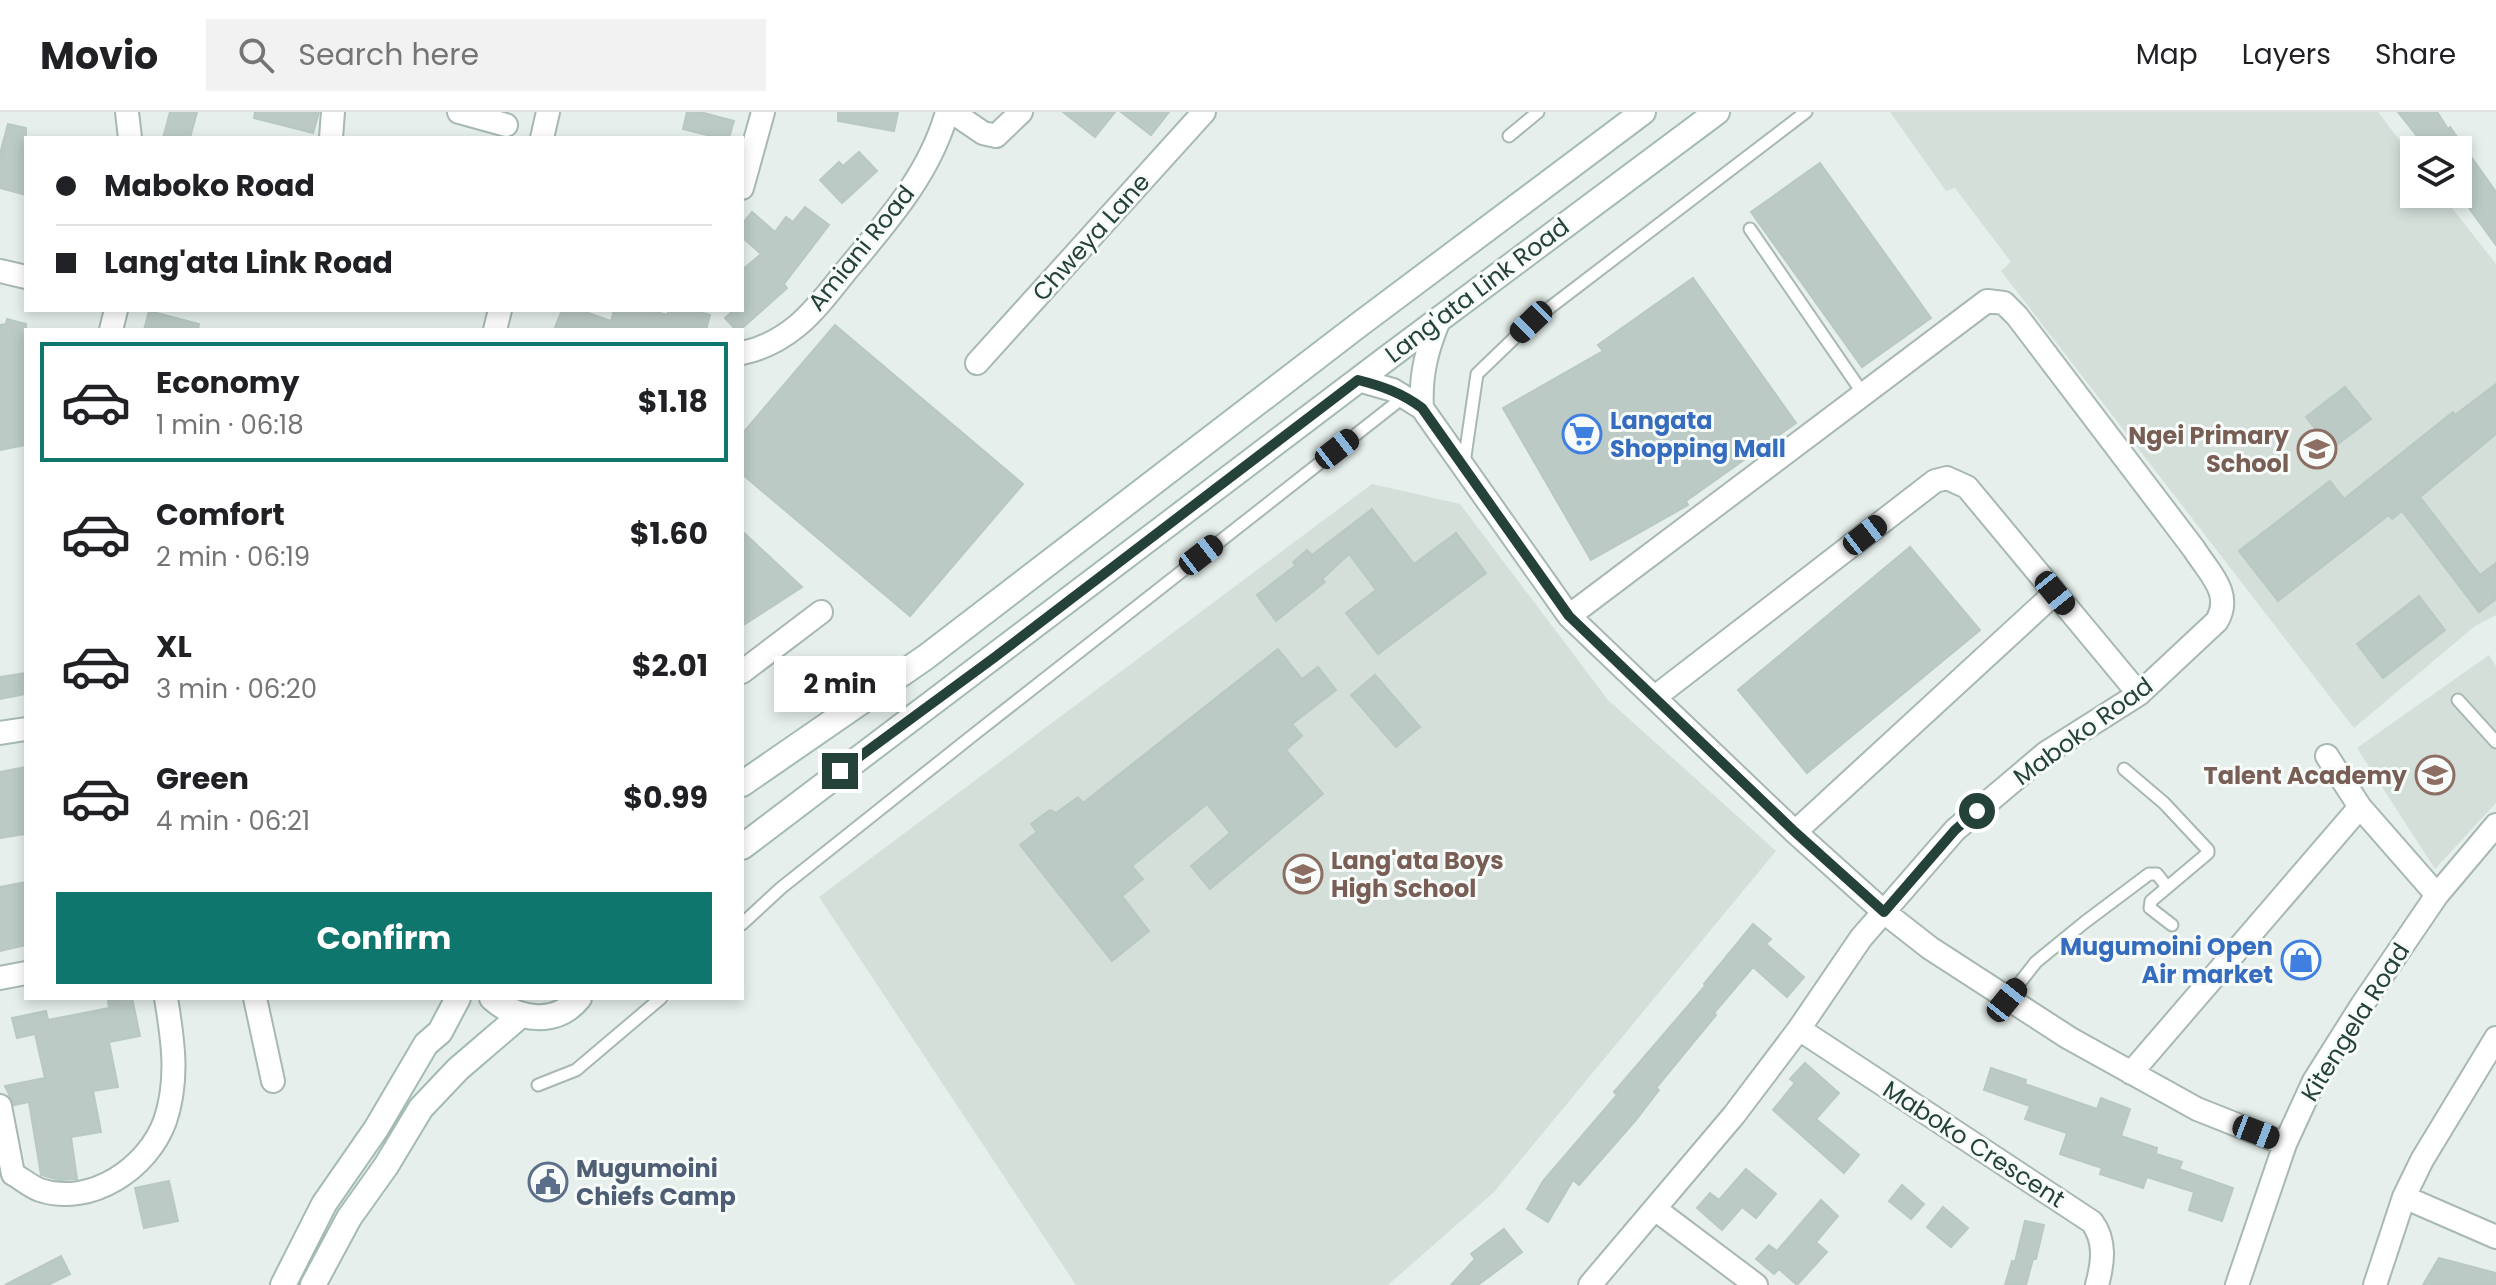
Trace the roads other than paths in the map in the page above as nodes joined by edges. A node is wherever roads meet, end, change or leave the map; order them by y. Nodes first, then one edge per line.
1 (127, 112) edge
2 (333, 112) edge
3 (459, 112) edge
4 (548, 112) edge
5 (763, 112) edge
6 (949, 112) edge
7 (1021, 112) edge
8 (1204, 112) edge
9 (1538, 112) edge
10 (1643, 112) edge
11 (1717, 112) edge
12 (1806, 112) edge
13 (506, 125) dead end
14 (130, 136) edge
15 (331, 136) edge
16 (542, 136) edge
17 (1509, 136) dead end
18 (744, 181) edge
19 (1750, 229) dead end
20 (0, 271) edge
21 (24, 277) edge
22 (1440, 318) junction
23 (744, 352) edge
24 (977, 363) dead end
25 (1358, 380) junction
26 (1864, 395) junction
27 (1414, 402) junction
28 (1464, 467) junction
29 (2055, 593) junction
30 (821, 612) dead end
31 (1569, 616) junction
32 (744, 670) edge
33 (2139, 694) junction
34 (1655, 697) junction
35 (2458, 700) dead end
36 (24, 729) edge
37 (0, 733) edge
38 (2496, 742) edge
39 (2327, 756) dead end
40 (2124, 769) dead end
41 (744, 783) edge
42 (2360, 807) junction
43 (2495, 827) edge
44 (1795, 832) junction
45 (744, 845) edge
46 (2167, 887) junction
47 (2437, 895) junction
48 (1884, 912) junction
49 (744, 922) edge
50 (2172, 925) dead end
51 (24, 973) edge
52 (0, 978) edge
53 (166, 1000) edge
54 (255, 1000) edge
55 (457, 1000) edge
56 (494, 1000) edge
57 (578, 1000) edge
58 (659, 1000) edge
59 (2007, 1000) junction
60 (521, 1015) junction
61 (1799, 1029) junction
62 (2492, 1052) edge
63 (2131, 1073) junction
64 (273, 1081) dead end
65 (538, 1085) dead end
66 (0, 1106) edge
67 (2285, 1144) junction
68 (2404, 1197) junction
69 (1655, 1209) junction
70 (2496, 1237) edge
71 (283, 1285) edge
72 (313, 1285) edge
73 (1590, 1285) edge
74 (1756, 1285) edge
75 (2097, 1285) edge
76 (2237, 1285) edge
77 (2375, 1285) edge

1 - 14 street
2 - 15 street
3 - 13 street
4 - 16 street
5 - 18 street
6 - 7 street
6 - 23 street, Amiani Road
8 - 24 street, Chweya Lane
9 - 17 lane
10 - 41 main road, Lang'ata Link Road
11 - 22 main road, Lang'ata Link Road
12 - 28 lane
19 - 26 lane
20 - 21 street
22 - 25 main road, Lang'ata Link Road
22 - 27 street
25 - 27 street
25 - 45 main road, Lang'ata Link Road
26 - 31 street
26 - 33 street, Maboko Road
27 - 28 street
27 - 49 lane
28 - 31 street
29 - 33 street
29 - 34 street
29 - 44 street
30 - 32 street
31 - 34 street
33 - 48 street, Maboko Road
34 - 44 street
35 - 38 lane
36 - 37 street
39 - 42 street
40 - 46 lane
42 - 47 street
42 - 63 street
43 - 47 street, Kitengela Road
44 - 48 street
46 - 50 lane
46 - 59 lane
47 - 67 street, Kitengela Road
48 - 59 street
48 - 61 street, Maboko Road
51 - 52 street
53 - 66 street
54 - 64 street
55 - 71 main road
56 - 60 main road
57 - 60 main road
58 - 65 lane
59 - 63 street
60 - 72 main road
61 - 69 street, Maboko Road
61 - 75 street, Maboko Crescent
62 - 68 street
63 - 67 street
67 - 76 street, Kitengela Road
68 - 70 street
68 - 77 street
69 - 73 street, Maboko Road
69 - 74 street

